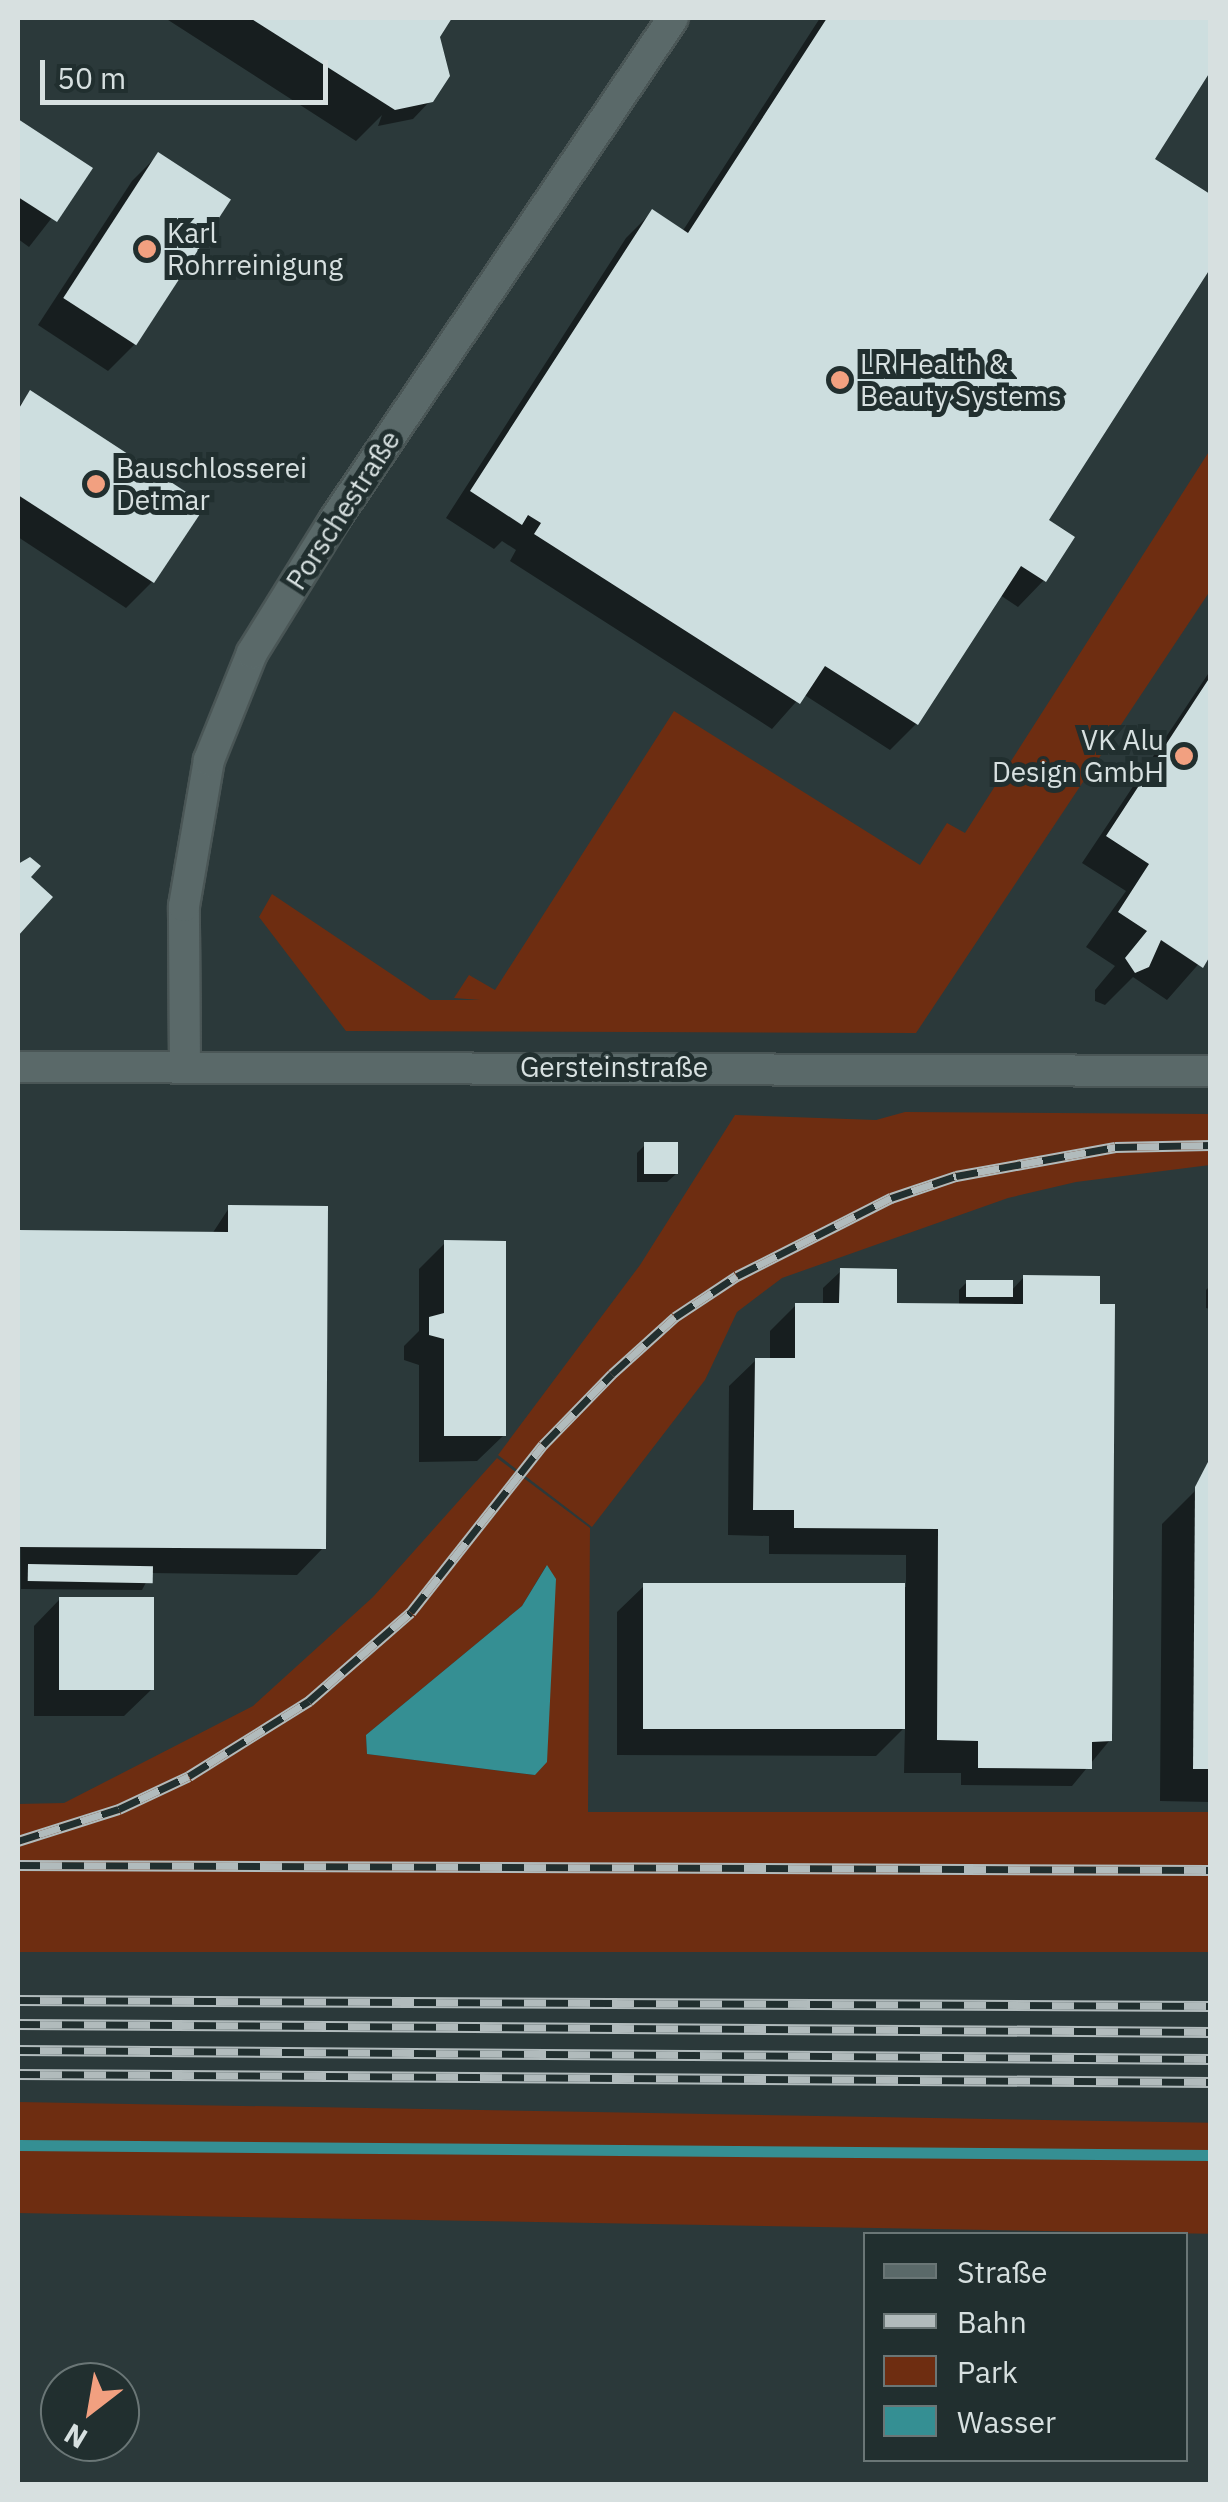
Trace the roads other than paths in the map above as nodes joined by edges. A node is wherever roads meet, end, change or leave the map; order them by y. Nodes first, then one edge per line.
1 (674, 18) edge
2 (18, 1066) edge
3 (185, 1066) junction
4 (1210, 1071) edge

1 - 3 street, Porschestraße
2 - 3 street, Gersteinstraße
3 - 4 street, Gersteinstraße

